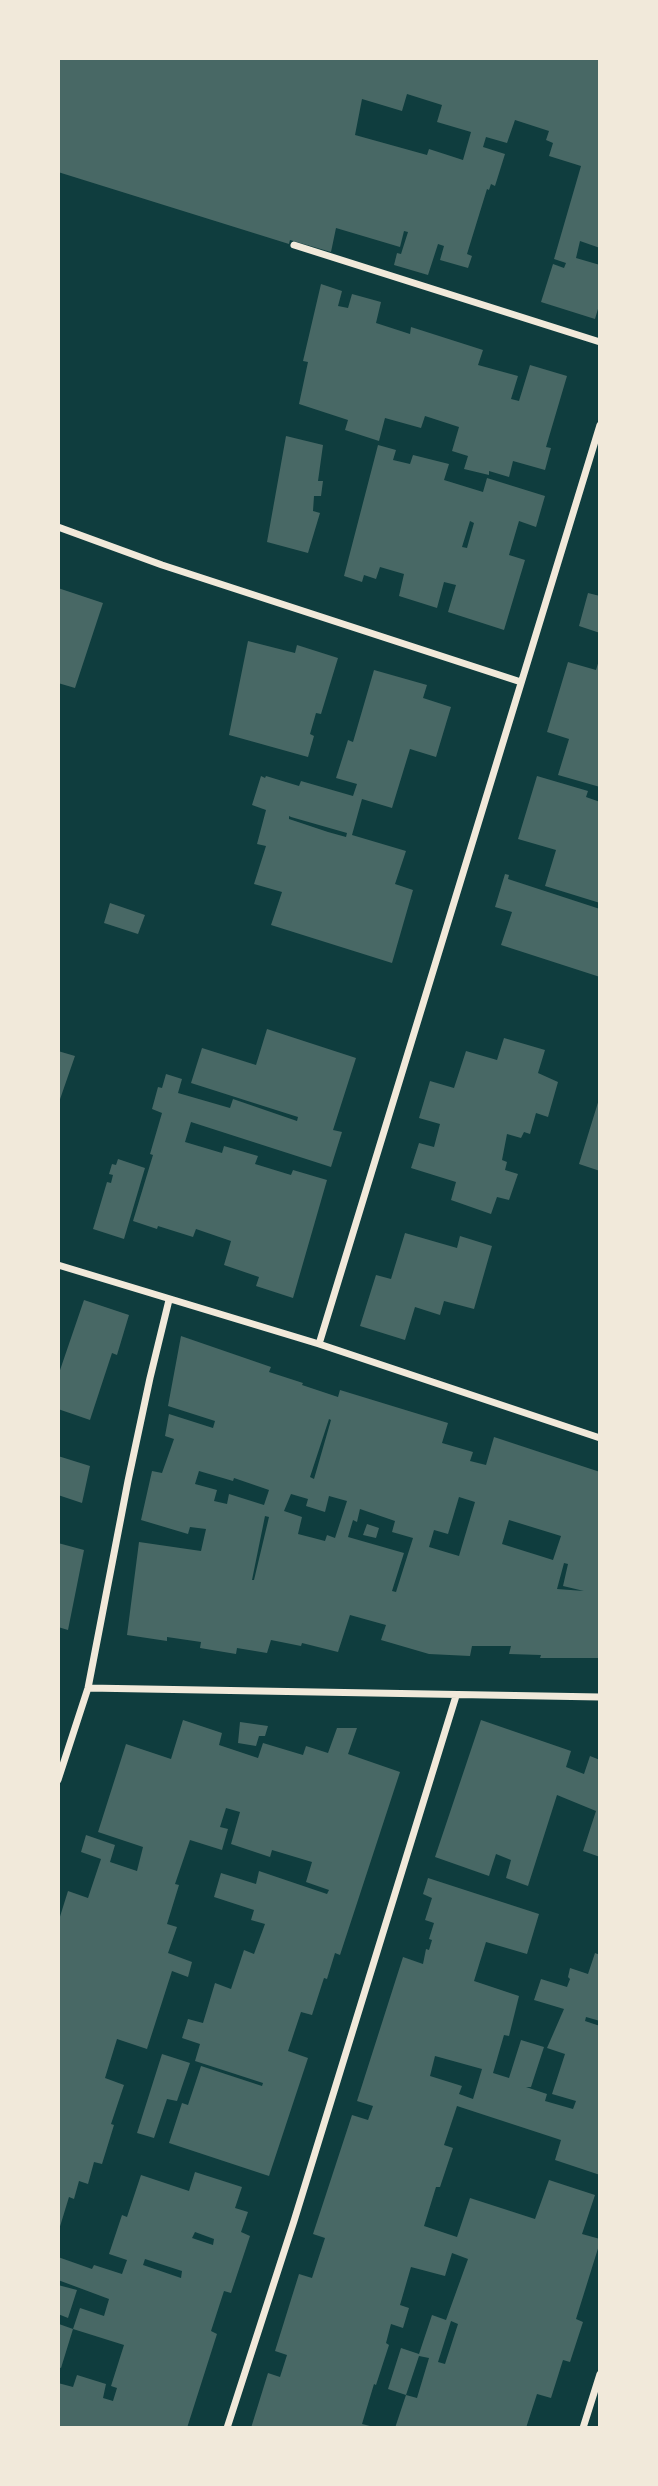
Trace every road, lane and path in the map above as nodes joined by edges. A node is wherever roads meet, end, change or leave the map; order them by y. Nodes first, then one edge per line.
1 (294, 245) dead end
2 (600, 342) edge
3 (600, 425) edge
4 (58, 527) edge
5 (521, 682) junction
6 (58, 1265) edge
7 (169, 1300) junction
8 (319, 1344) junction
9 (600, 1438) edge
10 (88, 1688) junction
11 (456, 1696) junction
12 (600, 1697) edge
13 (58, 1780) edge
14 (600, 2374) edge
15 (227, 2428) edge
16 (583, 2428) edge

1 - 2 street
3 - 5 street
4 - 5 street
5 - 8 street
6 - 7 street
7 - 8 street
7 - 10 street
8 - 9 street
10 - 11 street
10 - 13 street
11 - 12 street
11 - 15 street
14 - 16 street

